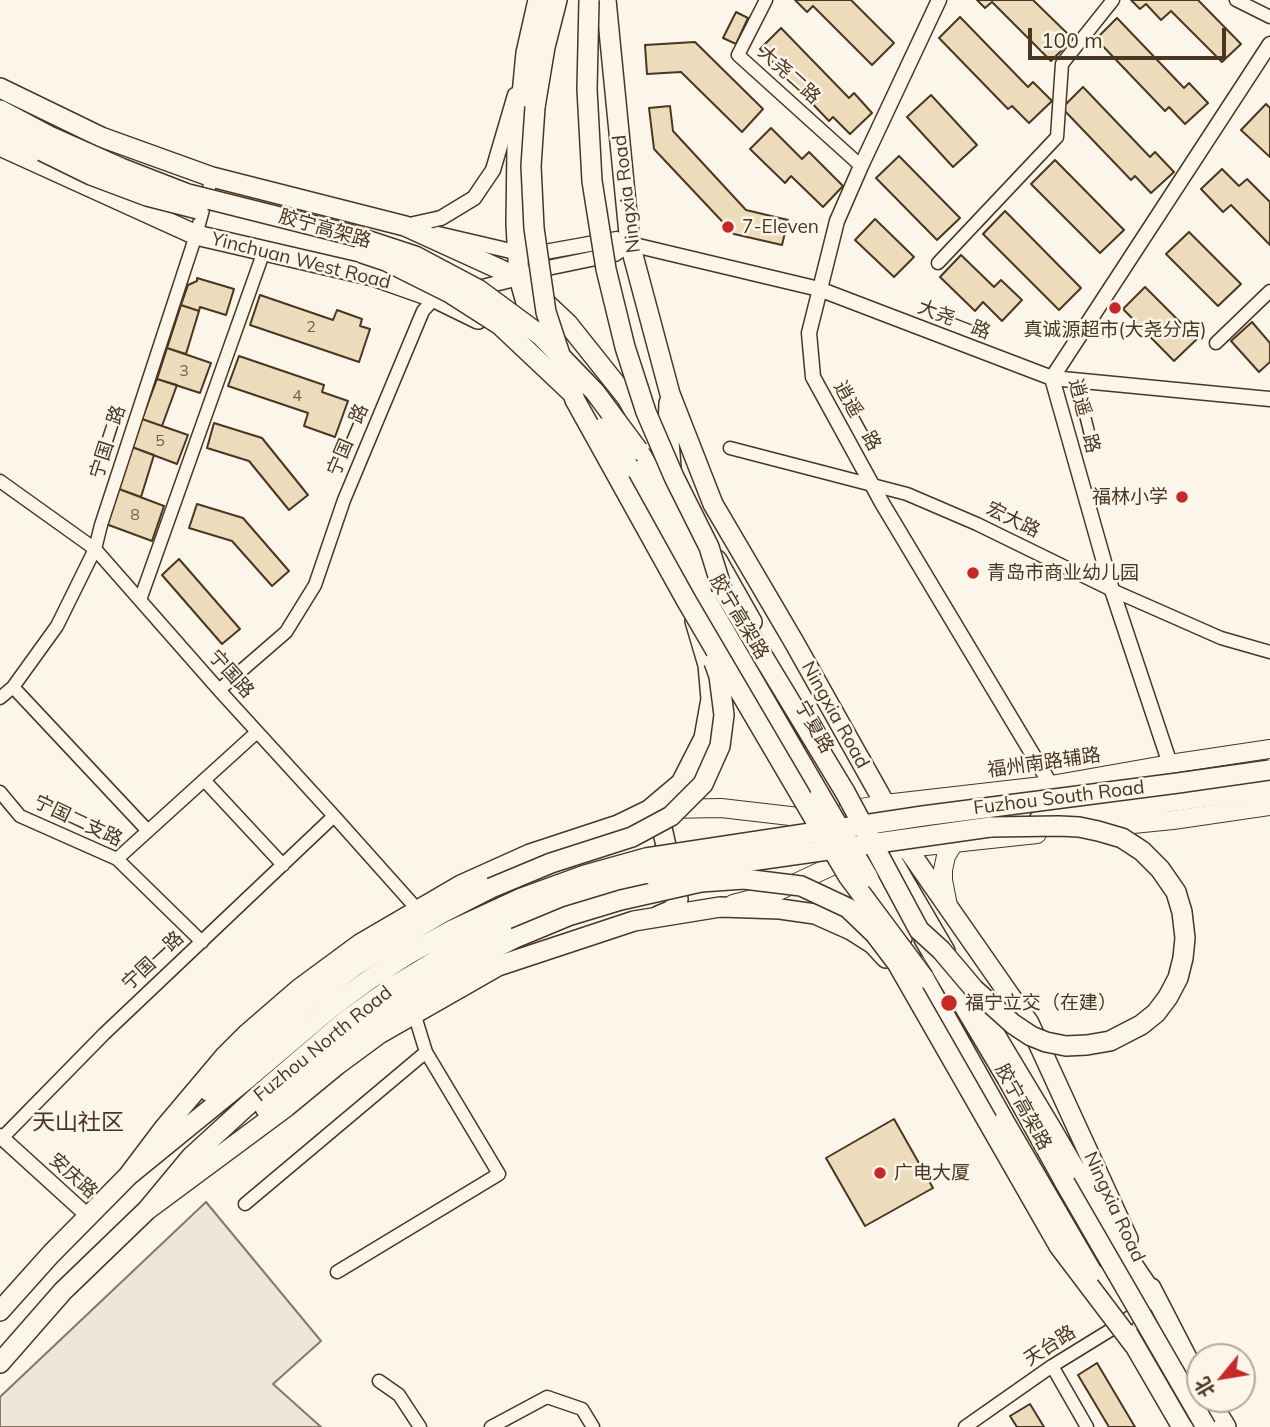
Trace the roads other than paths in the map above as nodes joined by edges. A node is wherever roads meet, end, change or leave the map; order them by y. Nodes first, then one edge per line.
1 (538, 0) edge
2 (557, 0) edge
3 (589, 0) edge
4 (607, 0) edge
5 (766, 0) edge
6 (939, 0) edge
7 (1114, 0) edge
8 (1236, 0) edge
9 (1270, 17) edge
10 (1270, 44) edge
11 (526, 53) junction
12 (0, 88) edge
13 (0, 110) edge
14 (0, 129) edge
15 (46, 143) junction
16 (0, 146) edge
17 (861, 166) junction
18 (212, 177) junction
19 (405, 226) junction
20 (196, 235) junction
21 (630, 244) junction
22 (264, 251) junction
23 (518, 253) junction
24 (938, 262) dead end
25 (519, 278) junction
26 (819, 289) junction
27 (1270, 291) edge
28 (435, 298) junction
29 (1216, 343) dead end
30 (1052, 378) junction
31 (670, 394) junction
32 (1270, 399) edge
33 (576, 412) junction
34 (730, 448) dead end
35 (672, 479) junction
36 (0, 481) edge
37 (872, 483) junction
38 (95, 549) junction
39 (657, 560) junction
40 (722, 589) junction
41 (1112, 590) junction
42 (688, 595) junction
43 (140, 600) junction
44 (696, 628) junction
45 (1269, 649) edge
46 (13, 687) junction
47 (219, 691) junction
48 (0, 698) edge
49 (257, 732) junction
50 (1270, 749) edge
51 (1170, 764) junction
52 (1270, 770) edge
53 (204, 780) junction
54 (1051, 785) junction
55 (1270, 788) edge
56 (0, 792) edge
57 (885, 804) junction
58 (1270, 806) edge
59 (861, 808) junction
60 (649, 810) junction
61 (334, 816) junction
62 (825, 820) junction
63 (849, 827) joint
64 (989, 827) junction
65 (148, 831) junction
66 (954, 843) junction
67 (907, 848) junction
68 (852, 852) junction
69 (887, 852) junction
70 (117, 859) junction
71 (283, 865) junction
72 (649, 867) junction
73 (948, 906) junction
74 (720, 907) junction
75 (417, 909) junction
76 (649, 919) junction
77 (919, 930) junction
78 (202, 942) junction
79 (924, 978) junction
80 (933, 1007) junction
81 (414, 1013) junction
82 (426, 1052) junction
83 (165, 1127) junction
84 (1, 1137) edge
85 (195, 1174) junction
86 (128, 1176) junction
87 (245, 1204) dead end
88 (147, 1210) junction
89 (88, 1216) junction
90 (337, 1272) dead end
91 (1156, 1299) junction
92 (0, 1311) edge
93 (1117, 1326) junction
94 (1134, 1345) junction
95 (1186, 1356) edge
96 (0, 1363) edge
97 (1052, 1366) junction
98 (379, 1381) dead end
99 (420, 1427) edge
100 (491, 1427) edge
101 (593, 1427) edge
102 (965, 1427) edge
103 (1087, 1427) edge
104 (1175, 1427) edge
105 (1182, 1427) edge
106 (1206, 1427) edge

1 - 11 main road
2 - 42 main road, bridge
3 - 40 main road, bridge
4 - 21 main road, Ningxia Road
5 - 17 street, 大尧二路
6 - 17 street, 逍遥一路
7 - 24 street
8 - 9 street
10 - 30 street, 逍遥二路
11 - 19 street
11 - 23 main road
12 - 18 main road
13 - 15 main road, 胶宁高架路
14 - 15 main road, 胶宁高架路
15 - 40 main road, 胶宁高架路, bridge
15 - 79 main road, 胶宁高架路, bridge
16 - 20 main road, Yinchuan West Road
17 - 26 street, 逍遥一路
18 - 19 main road
18 - 20 street, 宁国二路
19 - 23 street, 大尧一路
19 - 25 main road
20 - 22 main road, Yinchuan West Road
20 - 38 street, 宁国二路
21 - 23 street, 大尧一路
21 - 25 street
21 - 26 street, 大尧一路
21 - 31 main road, Ningxia Road
22 - 28 main road, Yinchuan West Road
22 - 43 street
23 - 25 main road
25 - 28 street
25 - 33 main road
25 - 35 main road, 宁夏路
26 - 30 street, 大尧一路
26 - 37 street, 逍遥一路
27 - 29 street
28 - 33 main road, Yinchuan West Road
28 - 47 street, 宁国一路
30 - 32 street, 大尧一路
30 - 41 street, 逍遥二路
31 - 35 main road
31 - 57 main road, Ningxia Road
33 - 39 main road
33 - 42 main road
34 - 37 street, 宏大路
35 - 59 main road, 宁夏路
36 - 38 street, 宁国路
37 - 41 street, 宏大路
37 - 54 street, 逍遥一路
38 - 43 street, 宁国路
38 - 46 street, 宁国二路
39 - 42 main road
39 - 44 main road
40 - 77 main road, 胶宁高架路, bridge
41 - 45 street, 宏大路
41 - 51 street, 逍遥二路
42 - 44 main road
42 - 62 main road
42 - 79 main road, 胶宁高架路, bridge
42 - 83 main road, bridge
43 - 47 street, 宁国路
44 - 60 main road
46 - 48 street, 宁国二路
46 - 65 street
47 - 49 street, 宁国路
49 - 53 street
49 - 61 street, 宁国路
50 - 51 main road, 福州南路辅路
51 - 54 main road, 福州南路辅路
52 - 63 main road, Fuzhou South Road, bridge
53 - 65 street
53 - 71 street
54 - 57 main road, 福州南路辅路
55 - 64 main road, Fuzhou South Road, bridge
56 - 70 street, 宁国二支路
57 - 59 main road, 福州南路辅路
57 - 67 main road, Ningxia Road
58 - 66 main road
59 - 62 main road, 福州南路辅路
59 - 69 main road, 宁夏路
60 - 62 main road
60 - 75 main road
60 - 76 main road
61 - 71 street, 宁国一路
61 - 75 street, 宁国路
62 - 68 main road
63 - 72 main road, Fuzhou North Road, bridge
64 - 68 main road, Fuzhou South Road, bridge
64 - 77 main road, bridge
65 - 70 street
66 - 67 main road
66 - 73 main road
67 - 69 main road
67 - 73 main road, Ningxia Road
68 - 69 main road
68 - 72 main road, Fuzhou North Road, bridge
68 - 74 main road
68 - 80 main road
69 - 91 main road, 宁夏路
70 - 78 street, 宁国二支路
71 - 78 street, 宁国一路
72 - 86 main road, Fuzhou North Road
72 - 88 main road, Fuzhou North Road
73 - 91 main road, Ningxia Road
74 - 76 main road
74 - 80 main road
75 - 83 main road
76 - 81 main road
77 - 106 main road, 胶宁高架路, bridge
78 - 84 street, 宁国一路
79 - 94 main road, 胶宁高架路, bridge
80 - 93 main road
81 - 82 street
81 - 85 main road
82 - 87 street
82 - 90 street
83 - 86 main road
84 - 89 street, 安庆路
85 - 88 main road
85 - 94 main road, bridge
86 - 89 main road, Fuzhou North Road
88 - 96 main road, Fuzhou North Road
89 - 92 main road, Fuzhou North Road
91 - 93 street, 天台路
91 - 95 main road, Ningxia Road
93 - 97 street, 天台路
93 - 104 main road
94 - 105 main road, 胶宁高架路, bridge
97 - 102 street, 天台路
97 - 103 street
98 - 99 street
100 - 101 street

